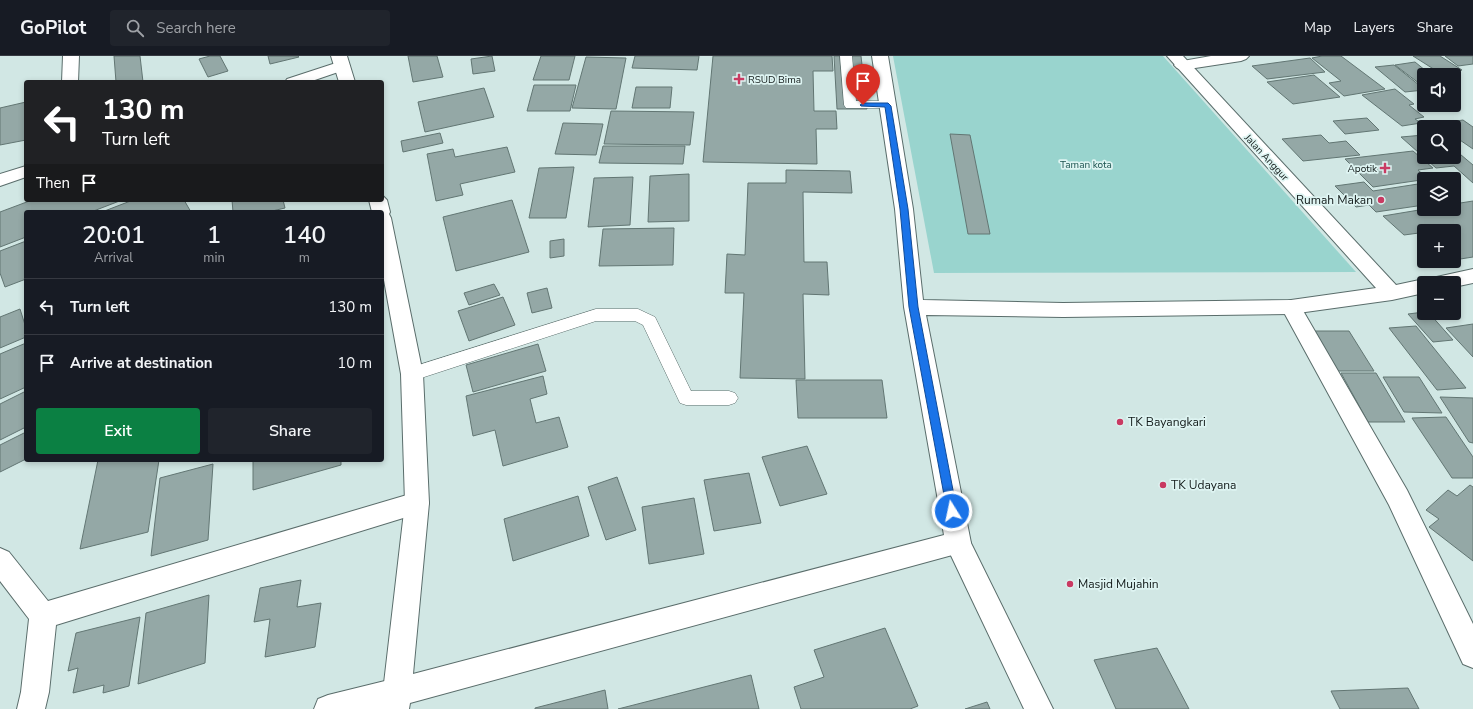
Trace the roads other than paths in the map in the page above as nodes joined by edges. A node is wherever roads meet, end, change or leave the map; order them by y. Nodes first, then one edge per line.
1 (71, 56) edge
2 (846, 56) edge
3 (880, 56) edge
4 (1242, 56) edge
5 (1178, 60) edge
6 (340, 61) edge
7 (70, 80) edge
8 (297, 80) edge
9 (346, 80) edge
10 (888, 106) junction
11 (24, 172) edge
12 (0, 180) edge
13 (384, 228) edge
14 (1473, 276) edge
15 (1461, 278) edge
16 (1417, 288) edge
17 (1392, 293) junction
18 (914, 307) junction
19 (1291, 307) junction
20 (412, 374) junction
21 (729, 398) dead end
22 (418, 503) junction
23 (958, 543) junction
24 (0, 560) edge
25 (43, 616) junction
26 (1473, 654) edge
27 (396, 701) edge
28 (31, 709) edge
29 (328, 709) edge
30 (1039, 709) edge

1 - 7 street
2 - 10 lane
3 - 10 street
4 - 5 street
5 - 17 street, Jalan Anggur
6 - 8 street
6 - 9 street
10 - 18 street
11 - 12 street
13 - 20 street
14 - 15 street
16 - 17 street
17 - 19 street
18 - 19 street
18 - 23 street
19 - 26 street
20 - 21 lane
20 - 22 street
22 - 25 street
22 - 27 street
23 - 27 street
23 - 30 street
24 - 25 street
25 - 28 street
27 - 29 street

